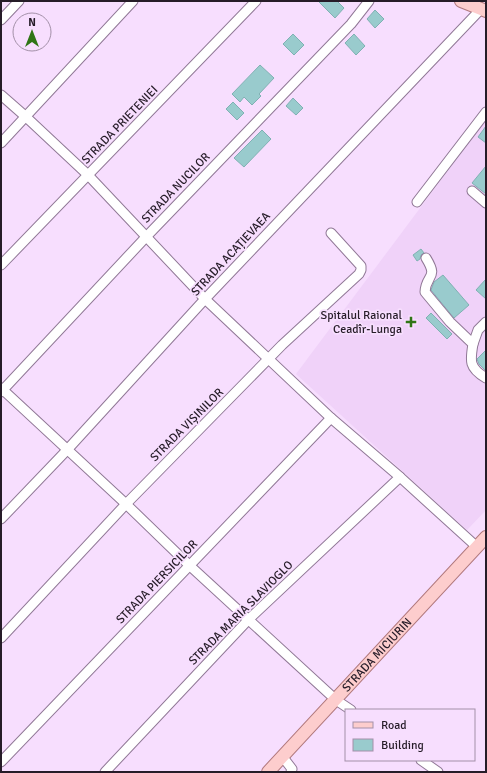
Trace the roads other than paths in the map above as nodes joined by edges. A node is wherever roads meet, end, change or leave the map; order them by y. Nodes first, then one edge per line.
1 (19, 1) edge
2 (133, 1) edge
3 (256, 1) edge
4 (369, 1) edge
5 (461, 1) edge
6 (484, 10) edge
7 (1, 20) edge
8 (1, 95) edge
9 (486, 112) edge
10 (25, 116) junction
11 (1, 143) edge
12 (88, 176) junction
13 (472, 191) dead end
14 (417, 202) dead end
15 (486, 203) edge
16 (331, 233) dead end
17 (146, 237) junction
18 (426, 258) dead end
19 (1, 266) edge
20 (205, 299) junction
21 (486, 322) edge
22 (473, 344) junction
23 (269, 359) junction
24 (486, 378) edge
25 (2, 390) edge
26 (331, 418) junction
27 (67, 450) junction
28 (400, 477) junction
29 (126, 504) junction
30 (1, 519) edge
31 (486, 537) edge
32 (477, 547) junction
33 (189, 565) junction
34 (249, 619) junction
35 (1, 638) edge
36 (336, 700) junction
37 (350, 709) edge
38 (282, 756) junction
39 (422, 761) edge
40 (1, 762) edge
41 (105, 772) edge
42 (268, 772) edge
43 (291, 772) edge
44 (438, 772) edge

1 - 7 street
2 - 10 street
3 - 12 street, STRADA PRIETENIEI
4 - 17 street, STRADA NUCILOR
5 - 6 main road
6 - 20 street, STRADA ACAȚIEVAEA
8 - 10 street
9 - 14 street
10 - 11 street
10 - 12 street
12 - 17 street
12 - 19 street, STRADA PRIETENIEI
13 - 15 street
16 - 23 street, STRADA VIȘINILOR
17 - 20 street
17 - 25 street, STRADA NUCILOR
18 - 22 street
20 - 23 street
20 - 27 street, STRADA ACAȚIEVAEA
21 - 22 street
22 - 24 street
23 - 26 street
23 - 29 street, STRADA VIȘINILOR
25 - 27 street
26 - 28 street
26 - 33 street, STRADA PIERSICILOR
27 - 29 street
27 - 30 street, STRADA ACAȚIEVAEA
28 - 32 street
28 - 34 street, STRADA MARIA SLAVIOGLO
29 - 33 street
29 - 35 street, STRADA VIȘINILOR
31 - 32 main road, STRADA MICIURIN
32 - 36 main road, STRADA MICIURIN
33 - 34 street
33 - 40 street, STRADA PIERSICILOR
34 - 36 street
34 - 41 street, STRADA MARIA SLAVIOGLO
36 - 37 street
36 - 38 main road, STRADA MICIURIN
38 - 42 main road, STRADA MICIURIN
38 - 43 street
39 - 44 street

